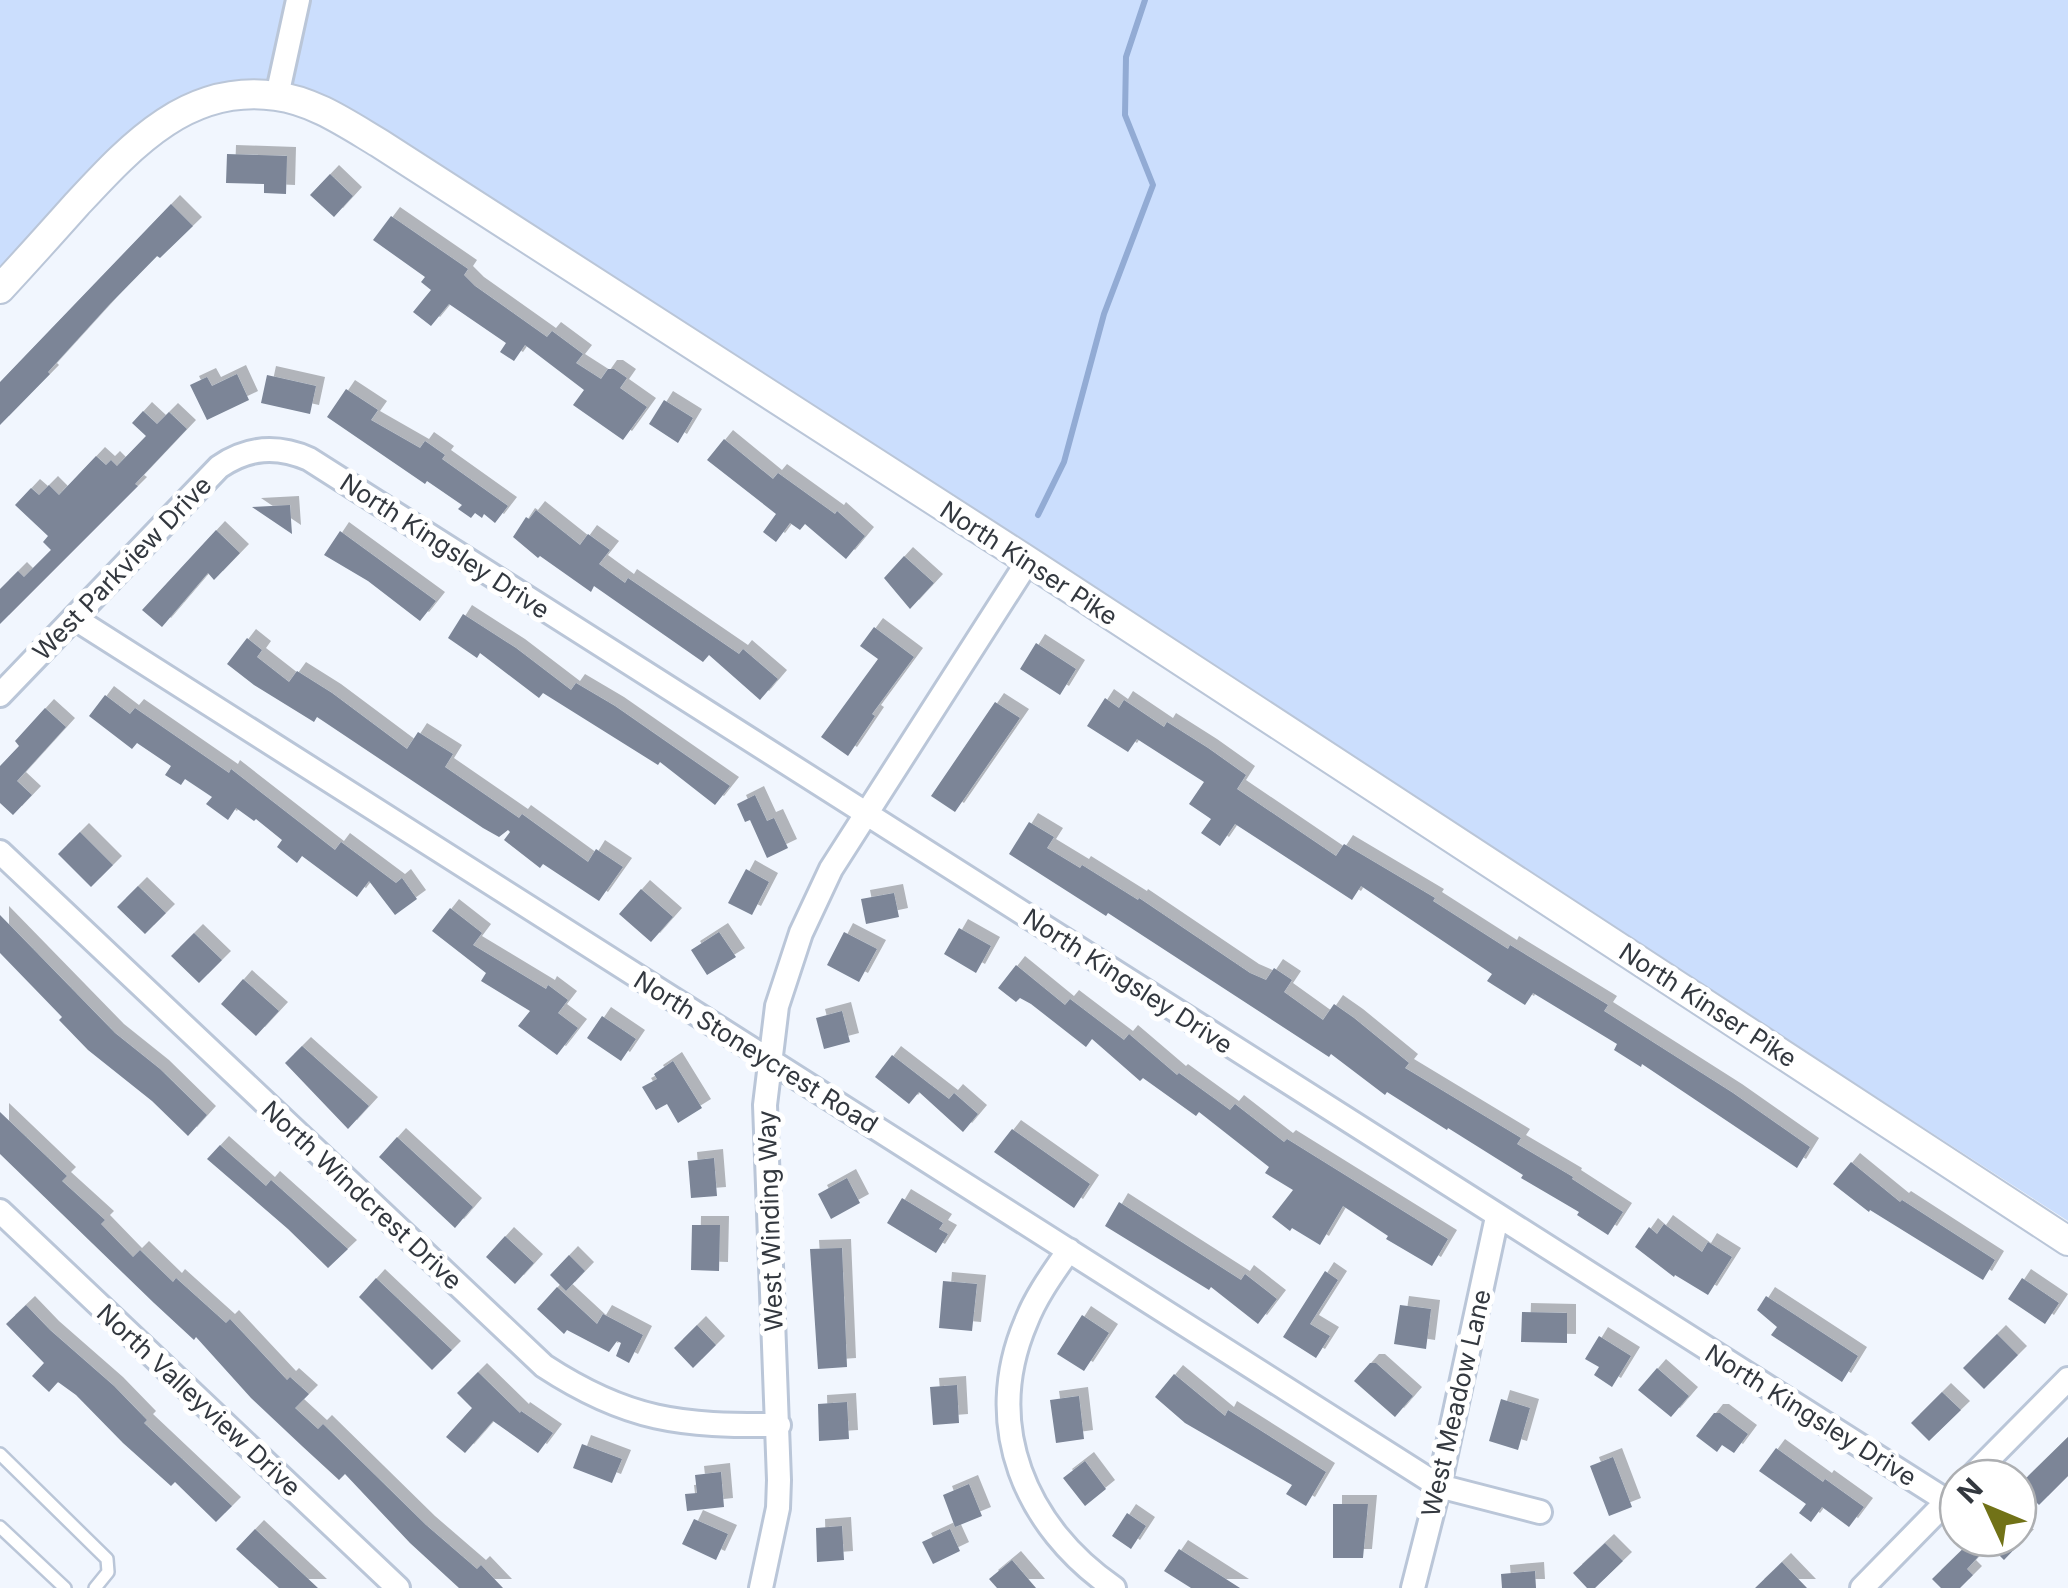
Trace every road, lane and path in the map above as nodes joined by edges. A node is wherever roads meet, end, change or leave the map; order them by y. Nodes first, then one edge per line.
1 (298, 0) edge
2 (276, 96) junction
3 (0, 289) edge
4 (309, 459) joint
5 (1028, 561) junction
6 (74, 618) junction
7 (0, 696) edge
8 (866, 814) junction
9 (0, 852) edge
10 (768, 1060) junction
11 (0, 1211) edge
12 (1497, 1217) junction
13 (2068, 1240) edge
14 (1069, 1250) junction
15 (2068, 1379) edge
16 (779, 1425) junction
17 (0, 1454) edge
18 (1990, 1458) edge
19 (1438, 1486) junction
20 (1938, 1487) edge
21 (1938, 1510) edge
22 (1540, 1512) dead end
23 (0, 1527) edge
24 (767, 1584) edge
25 (65, 1588) edge
26 (95, 1588) edge
27 (398, 1588) edge
28 (1114, 1588) edge
29 (1413, 1588) edge
30 (1862, 1588) edge

1 - 2 street
2 - 3 street, North Kinser Pike
2 - 5 street, North Kinser Pike
4 - 6 street, West Parkview Drive
4 - 8 street, North Kingsley Drive
5 - 8 street, West Winding Way
5 - 13 street, North Kinser Pike
6 - 7 street, West Parkview Drive
6 - 10 street, North Stoneycrest Road
8 - 10 street, West Winding Way
8 - 12 street, North Kingsley Drive
9 - 16 street, North Windcrest Drive
10 - 14 street, North Stoneycrest Road
10 - 16 street, West Winding Way
11 - 27 street, North Valleyview Drive
12 - 19 street, West Meadow Lane
12 - 20 street, North Kingsley Drive
14 - 19 street, North Stoneycrest Road
14 - 28 street
15 - 18 street
16 - 24 street, West Winding Way
17 - 26 lane
19 - 22 street, North Stoneycrest Road
19 - 29 street, West Meadow Lane
21 - 30 street
23 - 25 lane

